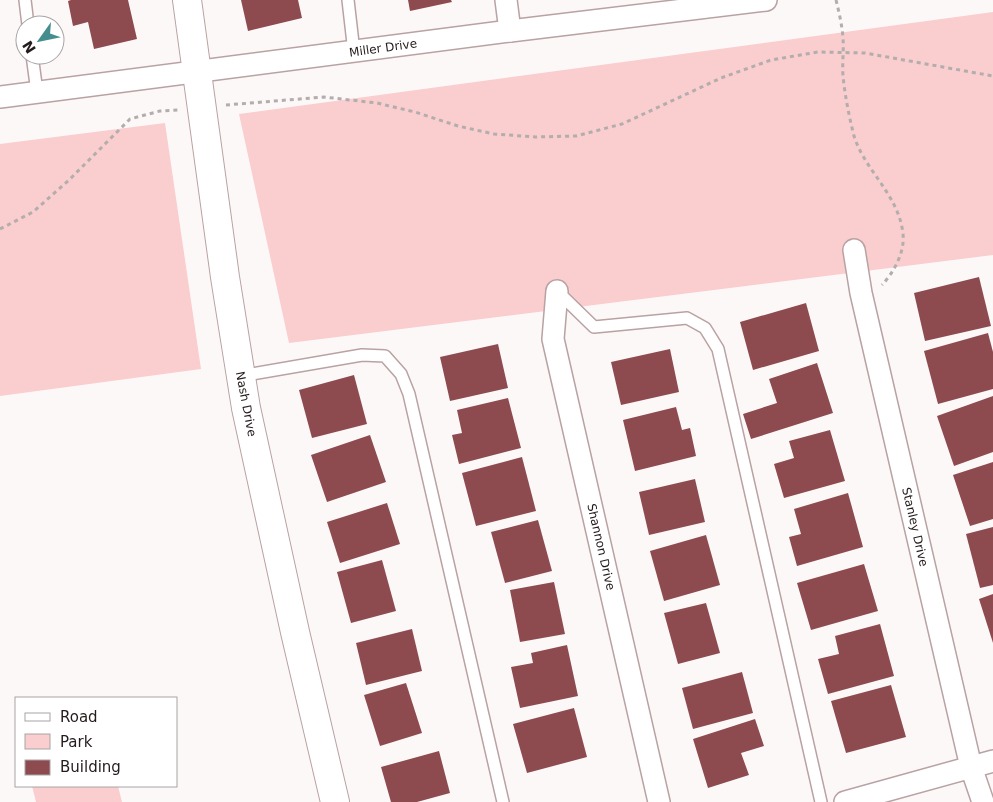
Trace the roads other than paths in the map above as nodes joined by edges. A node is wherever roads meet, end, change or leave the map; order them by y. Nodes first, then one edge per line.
1 (25, 0) edge
2 (187, 0) edge
3 (348, 0) edge
4 (506, 0) edge
5 (766, 0) edge
6 (665, 7) edge
7 (27, 15) edge
8 (510, 31) junction
9 (354, 52) junction
10 (33, 65) edge
11 (196, 72) junction
12 (37, 92) junction
13 (0, 97) edge
14 (854, 250) dead end
15 (557, 291) joint
16 (240, 376) junction
17 (993, 761) edge
18 (972, 767) junction
19 (335, 802) edge
20 (503, 802) edge
21 (659, 802) edge
22 (821, 802) edge
23 (845, 802) edge
24 (983, 802) edge

1 - 7 lane
2 - 11 street, Nash Drive
3 - 9 lane
4 - 8 street
5 - 6 street, Miller Drive
6 - 8 street, Miller Drive
8 - 9 street, Miller Drive
9 - 11 street, Miller Drive
10 - 12 lane
11 - 12 street, Miller Drive
11 - 16 street, Nash Drive
12 - 13 street, Miller Drive
14 - 18 street, Stanley Drive
15 - 21 street, Shannon Drive
15 - 22 lane
16 - 19 street, Nash Drive
16 - 20 lane
17 - 18 street
18 - 23 street
18 - 24 street, Stanley Drive

